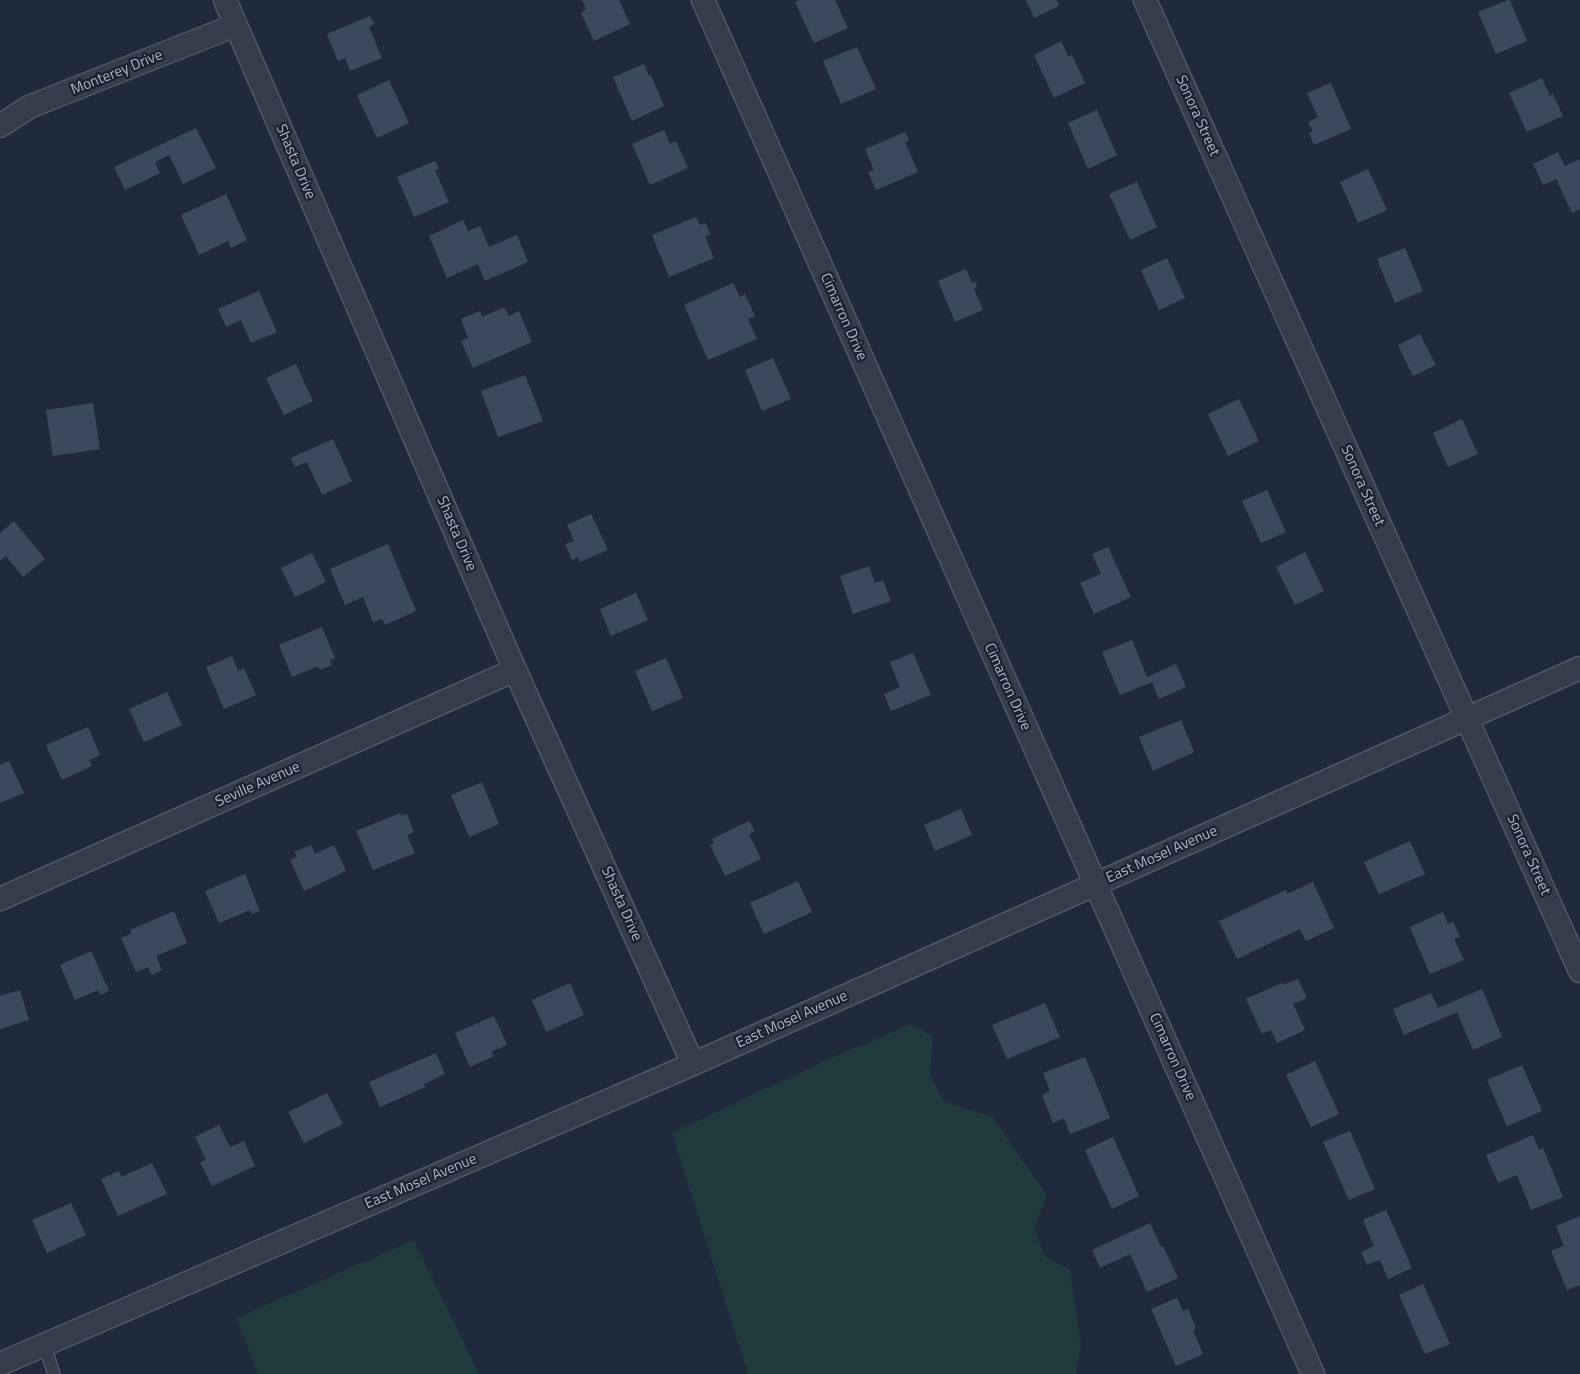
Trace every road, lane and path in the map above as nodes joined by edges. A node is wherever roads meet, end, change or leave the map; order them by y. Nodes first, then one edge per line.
1 (225, 0) edge
2 (703, 0) edge
3 (1145, 0) edge
4 (236, 25) junction
5 (0, 126) edge
6 (1580, 668) edge
7 (515, 670) junction
8 (1466, 718) junction
9 (1095, 885) junction
10 (0, 899) edge
11 (1580, 971) edge
12 (693, 1064) junction
13 (44, 1344) junction
14 (0, 1364) edge
15 (54, 1374) edge
16 (1313, 1374) edge

1 - 4 street, Shasta Drive
2 - 9 street, Cimarron Drive
3 - 8 street, Sonora Street
4 - 5 street, Monterey Drive
4 - 7 street, Shasta Drive
6 - 8 street, East Mosel Avenue
7 - 10 street, Seville Avenue
7 - 12 street, Shasta Drive
8 - 9 street, East Mosel Avenue
8 - 11 street, Sonora Street
9 - 12 street, East Mosel Avenue
9 - 16 street, Cimarron Drive
12 - 13 street, East Mosel Avenue
13 - 14 street, East Mosel Avenue
13 - 15 lane

